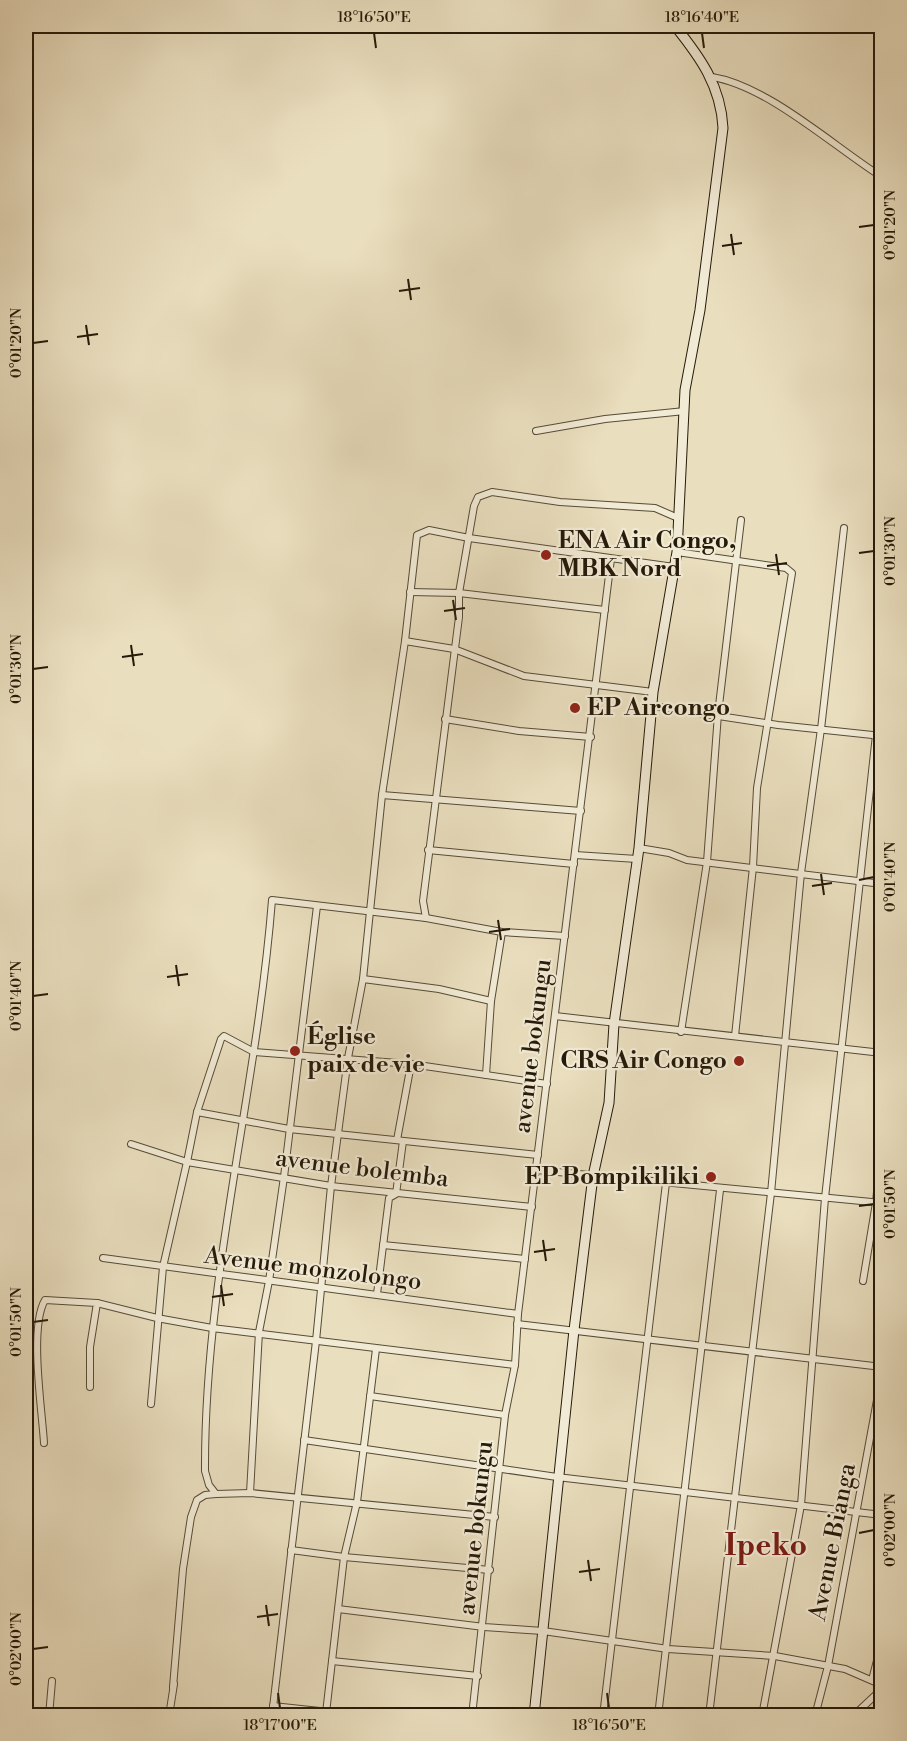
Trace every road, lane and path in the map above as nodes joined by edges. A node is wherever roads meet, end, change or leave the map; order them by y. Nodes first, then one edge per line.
1 (675, 26) edge
2 (712, 77) junction
3 (882, 177) edge
4 (685, 411) junction
5 (536, 431) dead end
6 (678, 518) junction
7 (741, 520) dead end
8 (844, 528) dead end
9 (469, 538) junction
10 (677, 552) junction
11 (611, 559) junction
12 (737, 560) junction
13 (674, 567) junction
14 (410, 592) junction
15 (459, 592) junction
16 (605, 610) junction
17 (405, 641) junction
18 (454, 649) junction
19 (598, 685) junction
20 (653, 692) junction
21 (653, 706) junction
22 (718, 714) junction
23 (445, 719) junction
24 (768, 723) junction
25 (821, 729) junction
26 (879, 735) edge
27 (591, 737) junction
28 (381, 795) junction
29 (435, 798) junction
30 (581, 811) junction
31 (639, 848) junction
32 (428, 850) junction
33 (575, 855) junction
34 (637, 859) junction
35 (706, 862) junction
36 (574, 864) junction
37 (753, 867) junction
38 (801, 873) junction
39 (861, 882) junction
40 (882, 884) edge
41 (317, 906) junction
42 (371, 911) junction
43 (426, 918) junction
44 (502, 932) junction
45 (565, 936) junction
46 (363, 978) junction
47 (491, 1001) junction
48 (555, 1016) junction
49 (614, 1024) junction
50 (681, 1032) junction
51 (735, 1036) junction
52 (783, 1043) junction
53 (840, 1047) junction
54 (254, 1052) junction
55 (298, 1053) junction
56 (882, 1053) edge
57 (348, 1058) junction
58 (411, 1064) junction
59 (486, 1075) junction
60 (547, 1084) junction
61 (197, 1112) junction
62 (244, 1122) junction
63 (289, 1130) junction
64 (339, 1135) junction
65 (882, 1136) edge
66 (400, 1141) junction
67 (131, 1144) dead end
68 (538, 1155) junction
69 (187, 1162) junction
70 (236, 1170) junction
71 (537, 1170) junction
72 (593, 1176) junction
73 (284, 1177) junction
74 (666, 1183) junction
75 (331, 1186) junction
76 (720, 1190) junction
77 (771, 1192) junction
78 (396, 1194) junction
79 (825, 1198) junction
80 (879, 1203) edge
81 (532, 1207) junction
82 (383, 1245) junction
83 (103, 1258) dead end
84 (525, 1259) junction
85 (163, 1267) junction
86 (219, 1276) junction
87 (269, 1281) junction
88 (863, 1281) dead end
89 (320, 1289) junction
90 (377, 1294) junction
91 (97, 1303) junction
92 (518, 1314) junction
93 (157, 1318) junction
94 (517, 1324) junction
95 (212, 1328) junction
96 (574, 1330) junction
97 (258, 1332) junction
98 (647, 1338) junction
99 (316, 1341) junction
100 (701, 1347) junction
101 (376, 1349) junction
102 (752, 1352) junction
103 (810, 1360) junction
104 (515, 1365) junction
105 (882, 1367) edge
106 (882, 1373) edge
107 (90, 1387) dead end
108 (370, 1396) junction
109 (151, 1404) dead end
110 (505, 1415) junction
111 (304, 1440) junction
112 (44, 1443) dead end
113 (363, 1449) junction
114 (499, 1468) junction
115 (557, 1477) junction
116 (629, 1486) junction
117 (685, 1490) junction
118 (250, 1493) junction
119 (216, 1494) junction
120 (737, 1497) junction
121 (296, 1498) junction
122 (357, 1502) junction
123 (801, 1505) junction
124 (857, 1511) junction
125 (882, 1515) edge
126 (495, 1517) junction
127 (291, 1550) junction
128 (344, 1557) junction
129 (490, 1570) junction
130 (338, 1609) junction
131 (484, 1627) junction
132 (543, 1631) junction
133 (612, 1641) junction
134 (882, 1641) edge
135 (668, 1648) junction
136 (717, 1653) junction
137 (775, 1656) junction
138 (332, 1661) junction
139 (828, 1666) junction
140 (478, 1676) junction
141 (176, 1677) dead end
142 (872, 1680) junction
143 (52, 1681) dead end
144 (882, 1687) edge
145 (173, 1688) junction
146 (273, 1706) junction
147 (326, 1713) junction
148 (49, 1716) edge
149 (169, 1716) edge
150 (272, 1716) edge
151 (366, 1716) edge
152 (472, 1716) edge
153 (534, 1716) edge
154 (603, 1716) edge
155 (658, 1716) edge
156 (709, 1716) edge
157 (762, 1716) edge
158 (815, 1716) edge
159 (853, 1716) edge

1 - 2 street
2 - 3 street
2 - 4 street
4 - 5 street
4 - 6 street
6 - 9 street
6 - 10 street
7 - 12 street
8 - 25 street
9 - 11 street
9 - 14 street
9 - 15 street
10 - 12 street
10 - 13 street
11 - 13 street
11 - 16 street, avenue bokungu
12 - 22 street
12 - 24 street
13 - 20 street
14 - 15 street
14 - 17 street
15 - 16 street
15 - 18 street
16 - 19 street, avenue bokungu
17 - 18 street
17 - 28 street
18 - 19 street
18 - 23 street
19 - 20 street
19 - 27 street, avenue bokungu
20 - 21 street
21 - 22 street
21 - 31 street
22 - 24 street
22 - 35 street
23 - 27 street
23 - 29 street
24 - 25 street
24 - 37 street
25 - 26 street
25 - 38 street
26 - 39 street
27 - 30 street, avenue bokungu
28 - 29 street
28 - 42 street
29 - 30 street
29 - 32 street
30 - 33 street, avenue bokungu
31 - 34 street
31 - 35 street
32 - 36 street
32 - 43 street
33 - 34 street
33 - 36 street, avenue bokungu
34 - 49 street
35 - 37 street
35 - 50 street
36 - 45 street, avenue bokungu
37 - 38 street
37 - 51 street
38 - 39 street
38 - 52 street
39 - 40 street
39 - 53 street
41 - 42 street
41 - 54 street
41 - 55 street
42 - 43 street
42 - 46 street
43 - 44 street
44 - 45 street
44 - 47 street
45 - 48 street, avenue bokungu
46 - 47 street
46 - 57 street
47 - 59 street
48 - 49 street
48 - 60 street, avenue bokungu
49 - 50 street
49 - 72 street
50 - 51 street
51 - 52 street
52 - 53 street
52 - 77 street
53 - 56 street
53 - 79 street
54 - 55 street
54 - 61 street
54 - 62 street
55 - 57 street
55 - 63 street
57 - 58 street
57 - 64 street
58 - 59 street
58 - 66 street
59 - 60 street
60 - 68 street, avenue bokungu
61 - 62 street
61 - 69 street
62 - 63 street
62 - 70 street
63 - 64 street
63 - 73 street
64 - 66 street
64 - 75 street
65 - 80 street
66 - 68 street
66 - 78 street
67 - 69 street, avenue bolemba
68 - 71 street, avenue bokungu
69 - 70 street, avenue bolemba
69 - 85 street
70 - 73 street, avenue bolemba
70 - 86 street
71 - 72 street
71 - 81 street, avenue bokungu
72 - 74 street
72 - 96 street
73 - 75 street, avenue bolemba
73 - 87 street
74 - 76 street
74 - 98 street
75 - 78 street, avenue bolemba
75 - 89 street
76 - 77 street
76 - 100 street
77 - 79 street
77 - 102 street
78 - 81 street, avenue bolemba
78 - 82 street
79 - 80 street
79 - 103 street
80 - 88 street
81 - 84 street, avenue bokungu
82 - 84 street
82 - 90 street
83 - 85 street, Avenue monzolongo
84 - 92 street, avenue bokungu
85 - 86 street, Avenue monzolongo
85 - 93 street
86 - 87 street, Avenue monzolongo
86 - 95 street
87 - 89 street, Avenue monzolongo
87 - 97 street
89 - 90 street, Avenue monzolongo
89 - 99 street
90 - 92 street, Avenue monzolongo
91 - 93 street
91 - 107 street
91 - 112 street
92 - 94 street, avenue bokungu
93 - 95 street
93 - 109 street
94 - 96 street
94 - 104 street, avenue bokungu
95 - 97 street
95 - 119 street
96 - 98 street
96 - 115 street
97 - 99 street
97 - 118 street
98 - 100 street
98 - 116 street
99 - 101 street
99 - 111 street
100 - 102 street
100 - 117 street
101 - 104 street
101 - 108 street
102 - 103 street
102 - 120 street
103 - 105 street
103 - 123 street
104 - 110 street, avenue bokungu
106 - 124 street, Avenue Bianga
108 - 110 street
108 - 113 street
110 - 114 street, avenue bokungu
111 - 113 street
111 - 121 street
113 - 114 street
113 - 122 street
114 - 115 street
114 - 126 street, avenue bokungu
115 - 116 street
115 - 132 street
116 - 117 street
116 - 133 street
117 - 120 street
117 - 135 street
118 - 119 street
118 - 121 street
119 - 145 street
120 - 123 street
120 - 136 street
121 - 122 street
121 - 127 street
122 - 126 street
122 - 128 street
123 - 124 street
123 - 137 street
124 - 125 street
124 - 139 street, Avenue Bianga
126 - 129 street, avenue bokungu
127 - 128 street
127 - 146 street
128 - 129 street
128 - 130 street
129 - 131 street, avenue bokungu
130 - 131 street
130 - 138 street
131 - 132 street
131 - 140 street, avenue bokungu
132 - 133 street
132 - 153 street
133 - 135 street
133 - 154 street
134 - 142 street
135 - 136 street
135 - 155 street
136 - 137 street
136 - 156 street
137 - 139 street
137 - 157 street
138 - 140 street
138 - 147 street
139 - 142 street
139 - 158 street, Avenue Bianga
140 - 152 street, avenue bokungu
141 - 145 street
142 - 144 street
143 - 148 street
144 - 159 street
145 - 149 street
146 - 147 street
146 - 150 street
147 - 151 street

